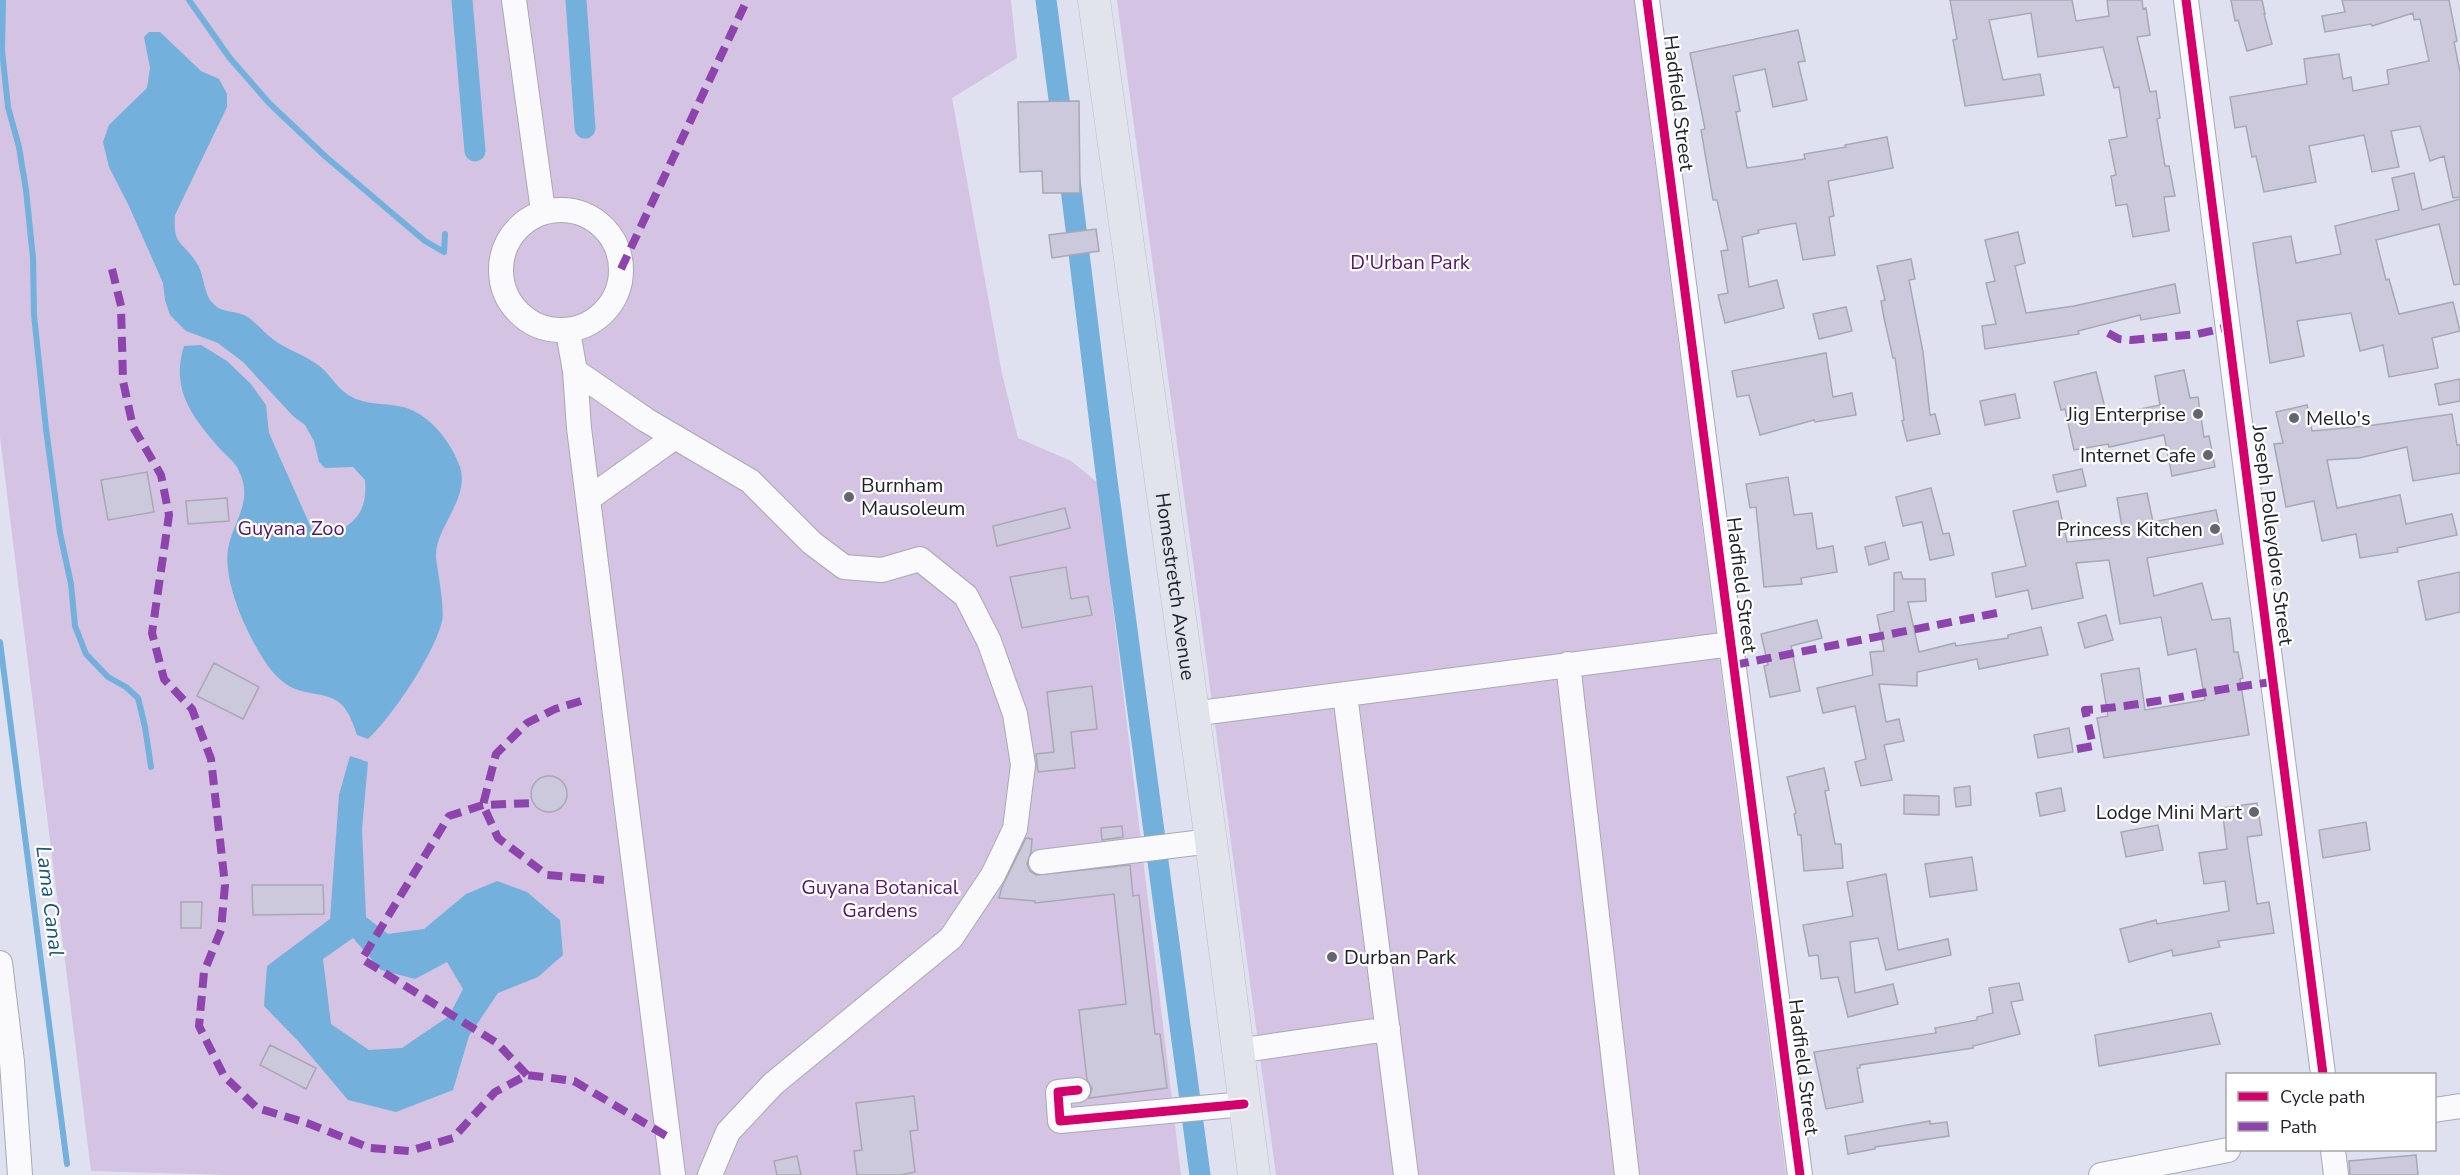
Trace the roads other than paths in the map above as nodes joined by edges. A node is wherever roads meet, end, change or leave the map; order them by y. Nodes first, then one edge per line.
1 (514, 0) edge
2 (1094, 0) edge
3 (1647, 0) edge
4 (2186, 0) edge
5 (543, 211) junction
6 (568, 332) junction
7 (575, 371) junction
8 (675, 437) junction
9 (588, 499) junction
10 (1731, 644) junction
11 (1568, 664) junction
12 (1345, 694) junction
13 (1192, 714) junction
14 (1210, 841) junction
15 (1041, 862) dead end
16 (0, 963) edge
17 (2, 990) edge
18 (1388, 1029) junction
19 (1237, 1052) junction
20 (2323, 1073) edge
21 (1078, 1090) dead end
22 (1244, 1104) junction
23 (2460, 1106) edge
24 (2436, 1110) edge
25 (2226, 1149) edge
26 (2333, 1151) edge
27 (20, 1175) edge
28 (674, 1175) edge
29 (710, 1175) edge
30 (1254, 1175) edge
31 (1406, 1175) edge
32 (1627, 1175) edge
33 (1800, 1175) edge
34 (2101, 1175) edge
35 (2336, 1175) edge

1 - 5 street
2 - 13 main road, Homestretch Avenue
3 - 10 street, Hadfield Street
4 - 20 street, Joseph Polleydore Street
5 - 6 street
5 - 6 street
6 - 7 street
7 - 8 street
7 - 9 street
8 - 9 street
8 - 29 street
9 - 28 street
10 - 11 street
10 - 33 street, Hadfield Street
11 - 12 street
11 - 32 street
12 - 13 street
12 - 18 street
13 - 14 main road, Homestretch Avenue
14 - 15 street
14 - 19 main road, Homestretch Avenue
16 - 17 street
17 - 27 street
18 - 19 street
18 - 31 street
19 - 22 main road, Homestretch Avenue
21 - 22 street
22 - 30 main road, Homestretch Avenue
23 - 24 street
25 - 34 street
26 - 35 street

